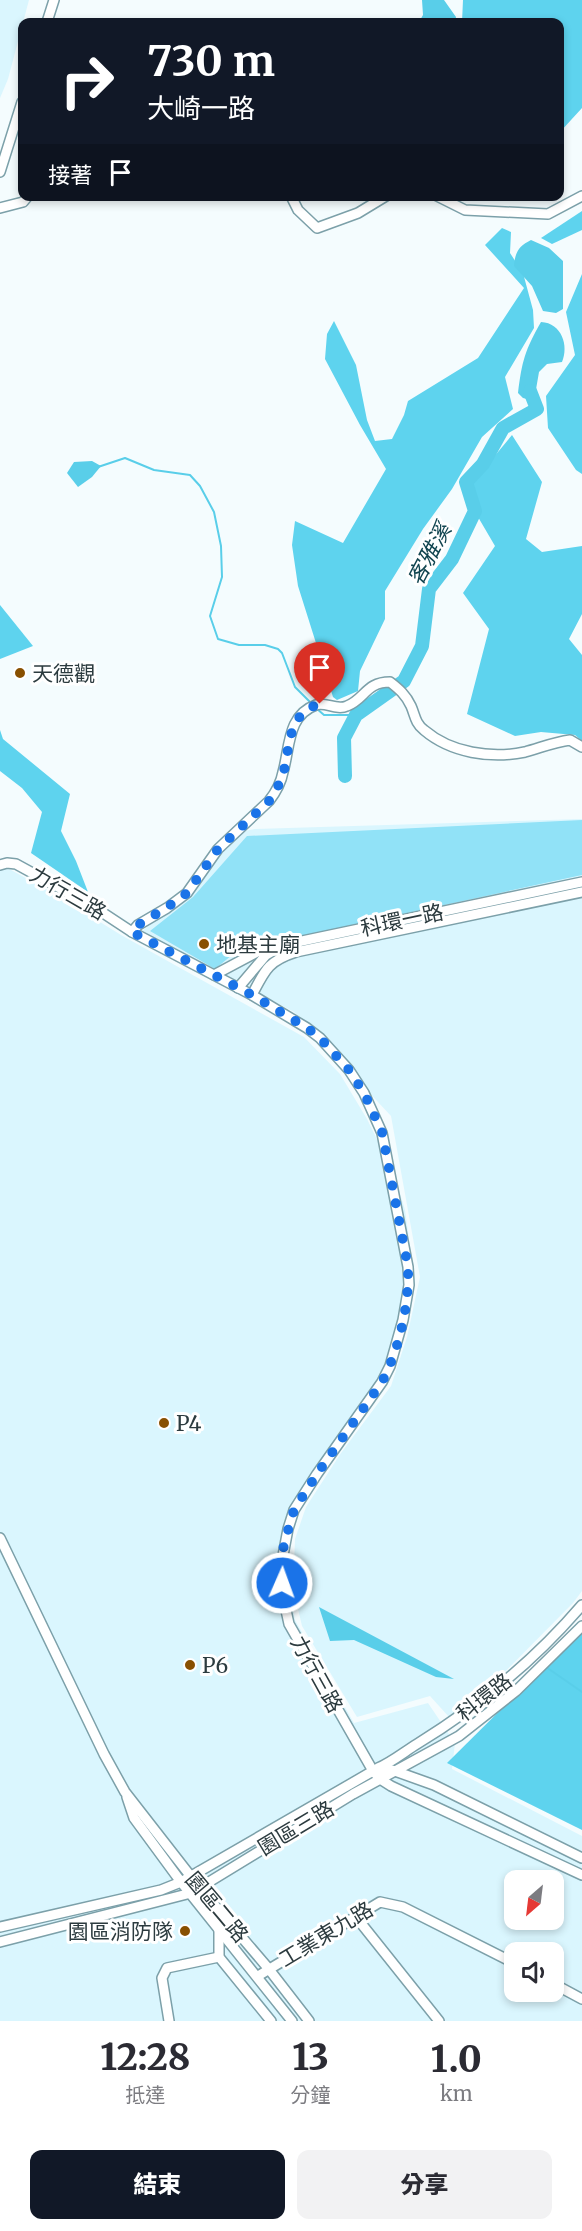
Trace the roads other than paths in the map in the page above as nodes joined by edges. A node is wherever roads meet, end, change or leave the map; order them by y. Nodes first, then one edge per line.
1 (54, 0) edge
2 (48, 18) edge
3 (18, 115) edge
4 (0, 172) edge
5 (582, 196) edge
6 (24, 201) edge
7 (294, 201) edge
8 (378, 201) edge
9 (447, 201) edge
10 (0, 207) edge
11 (582, 747) edge
12 (0, 865) edge
13 (582, 882) edge
14 (582, 892) edge
15 (132, 932) junction
16 (278, 946) junction
17 (214, 975) junction
18 (238, 988) junction
19 (252, 995) junction
20 (0, 1541) edge
21 (582, 1605) edge
22 (582, 1626) edge
23 (365, 1755) junction
24 (416, 1759) junction
25 (392, 1769) junction
26 (373, 1771) junction
27 (415, 1777) junction
28 (380, 1779) junction
29 (125, 1792) junction
30 (582, 1858) edge
31 (582, 1875) edge
32 (192, 1877) junction
33 (182, 1882) junction
34 (200, 1887) junction
35 (191, 1893) junction
36 (356, 1917) junction
37 (0, 1927) edge
38 (219, 1927) junction
39 (0, 1942) edge
40 (219, 1957) junction
41 (504, 1958) edge
42 (268, 1968) junction
43 (258, 1976) junction
44 (564, 1989) edge
45 (582, 1998) edge
46 (170, 2021) edge
47 (271, 2021) edge
48 (292, 2021) edge
49 (309, 2021) edge
50 (439, 2021) edge

1 - 2 street
3 - 4 street
5 - 9 street
6 - 10 street
7 - 8 street
11 - 15 street
12 - 15 street, 力行三路
13 - 16 street, 科環一路
14 - 19 street, 科環一路
15 - 17 street, 力行三路
16 - 17 street
16 - 18 street, 科環一路
17 - 18 street, 力行三路
18 - 19 street, 力行三路
19 - 23 street, 力行三路
20 - 29 street, 園區二路
21 - 25 street, 科環路
22 - 24 street, 科環路
23 - 25 street
23 - 26 street, 力行三路
24 - 25 street, 科環路
24 - 27 street
25 - 26 street, 科環路
25 - 27 street
25 - 28 street, 科環路
26 - 28 street, 力行三路
26 - 32 street, 園區三路
27 - 30 street
28 - 31 street
28 - 34 street, 園區三路
29 - 32 street, 園區二路
29 - 33 street, 園區二路
32 - 33 street, 園區三路
32 - 34 street, 園區二路
33 - 35 street, 園區二路
33 - 37 street, 園區三路
34 - 35 street, 園區三路
34 - 42 street, 園區二路
35 - 38 street, 園區二路
35 - 39 street, 園區三路
36 - 41 street, 工業東九路
36 - 42 street, 工業東九路
36 - 50 street
38 - 40 street
38 - 43 street, 園區二路
40 - 46 street
40 - 47 street
42 - 43 street, 工業東九路
42 - 49 street, 園區二路
43 - 48 street, 園區二路
44 - 45 street

